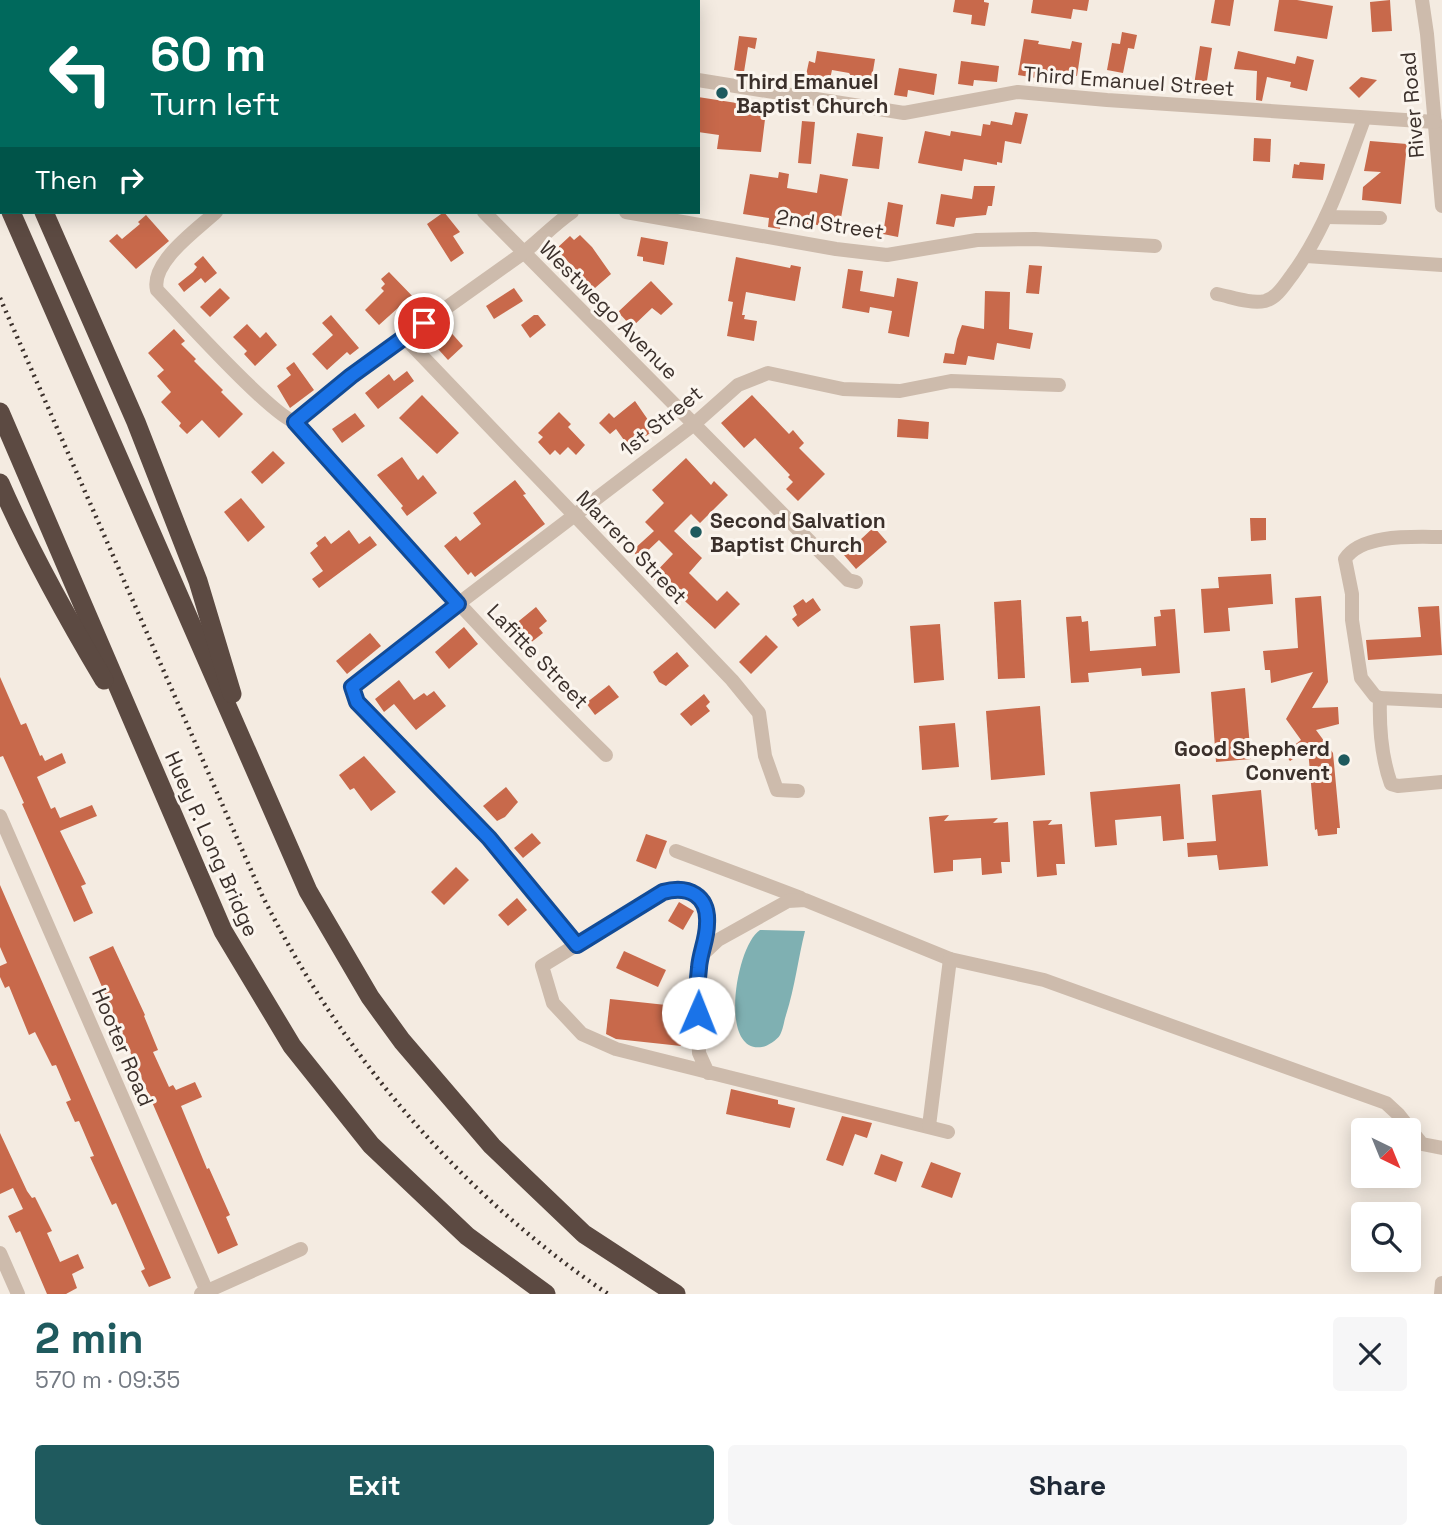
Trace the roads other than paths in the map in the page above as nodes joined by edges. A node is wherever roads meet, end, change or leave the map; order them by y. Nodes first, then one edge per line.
1 (1422, 0) edge
2 (700, 79) edge
3 (1364, 119) junction
4 (1435, 122) junction
5 (1442, 206) edge
6 (12, 214) edge
7 (45, 214) edge
8 (214, 214) edge
9 (486, 214) edge
10 (569, 214) edge
11 (637, 214) edge
12 (1326, 217) junction
13 (1380, 218) dead end
14 (1155, 246) dead end
15 (523, 253) junction
16 (1306, 256) junction
17 (1442, 265) edge
18 (1217, 294) dead end
19 (404, 337) junction
20 (1059, 385) dead end
21 (0, 412) edge
22 (295, 422) junction
23 (693, 425) junction
24 (0, 483) edge
25 (573, 516) junction
26 (1442, 537) edge
27 (856, 582) dead end
28 (458, 604) junction
29 (1380, 698) junction
30 (1442, 701) edge
31 (145, 750) junction
32 (606, 755) dead end
33 (259, 782) junction
34 (1442, 782) edge
35 (798, 791) dead end
36 (0, 816) edge
37 (676, 851) dead end
38 (805, 900) junction
39 (577, 945) junction
40 (701, 956) junction
41 (950, 959) junction
42 (708, 1073) junction
43 (929, 1126) junction
44 (948, 1132) dead end
45 (1442, 1148) edge
46 (301, 1249) dead end
47 (0, 1253) edge
48 (1442, 1283) edge
49 (205, 1293) edge
50 (18, 1294) edge
51 (546, 1294) edge
52 (676, 1294) edge
53 (1441, 1294) edge

1 - 4 street, River Road
2 - 3 street, Third Emanuel Street
3 - 4 street, Third Emanuel Street
3 - 12 street
4 - 5 street, River Road
6 - 33 highway
7 - 33 highway
8 - 22 street, Lafitte Street
9 - 15 street, Westwego Avenue
10 - 15 street
11 - 14 street, 2nd Street
12 - 13 street
12 - 16 street
15 - 19 street
15 - 23 street, Westwego Avenue
16 - 17 street
16 - 18 street
19 - 22 street
19 - 25 street, Marrero Street
20 - 23 street, 1st Street
21 - 31 highway
22 - 28 street, Lafitte Street
23 - 25 street, 1st Street
23 - 27 street, Westwego Avenue
24 - 31 highway
25 - 28 street, 1st Street
25 - 35 street, Marrero Street
26 - 29 street
28 - 32 street, Lafitte Street
28 - 39 street, 1st Street
29 - 30 street
29 - 34 street
31 - 51 highway, Huey P. Long Bridge
33 - 52 highway
36 - 49 street, Hooter Road
37 - 38 street
38 - 40 street
38 - 41 street
39 - 40 street
39 - 42 street
40 - 42 street
41 - 43 street
41 - 45 street
42 - 43 street
43 - 44 street
46 - 49 street
47 - 50 street
48 - 53 street

